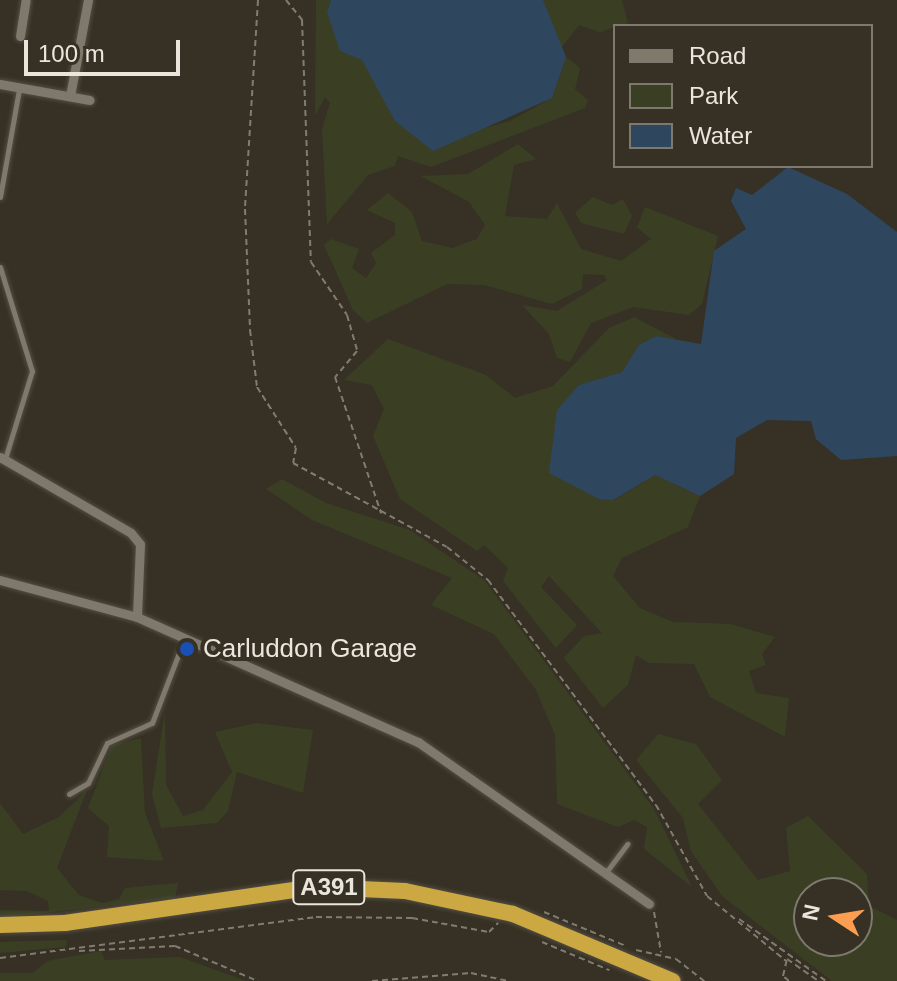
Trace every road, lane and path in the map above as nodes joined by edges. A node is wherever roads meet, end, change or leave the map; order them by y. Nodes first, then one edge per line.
1 (26, 0) edge
2 (88, 0) edge
3 (258, 0) edge
4 (286, 0) edge
5 (20, 36) dead end
6 (0, 84) edge
7 (20, 88) junction
8 (70, 96) junction
9 (90, 100) dead end
10 (0, 197) edge
11 (0, 268) edge
12 (3, 458) edge
13 (381, 513) junction
14 (0, 580) edge
15 (137, 617) junction
16 (185, 636) junction
17 (69, 794) dead end
18 (627, 844) dead end
19 (607, 871) junction
20 (649, 904) joint
21 (726, 909) junction
22 (484, 918) dead end
23 (499, 923) junction
24 (0, 925) edge
25 (507, 925) dead end
26 (533, 936) dead end
27 (74, 951) junction
28 (661, 953) dead end
29 (0, 958) edge
30 (786, 961) junction
31 (614, 971) dead end
32 (258, 981) edge
33 (372, 981) edge
34 (508, 981) edge
35 (672, 981) edge
36 (789, 981) edge
37 (818, 981) edge
38 (826, 981) edge

1 - 5 street
2 - 8 street
3 - 13 path
4 - 13 path
6 - 7 street
7 - 8 street
7 - 10 lane
8 - 9 street
11 - 12 lane
12 - 15 street
13 - 21 path
14 - 15 street
15 - 16 street
16 - 17 lane
16 - 19 street
18 - 19 lane
19 - 20 street
20 - 28 path
21 - 30 path
21 - 38 path
22 - 23 path
23 - 25 path
23 - 27 path
24 - 35 highway, A391
26 - 31 path
27 - 29 path
27 - 32 path
30 - 36 path
30 - 37 path
33 - 34 path

